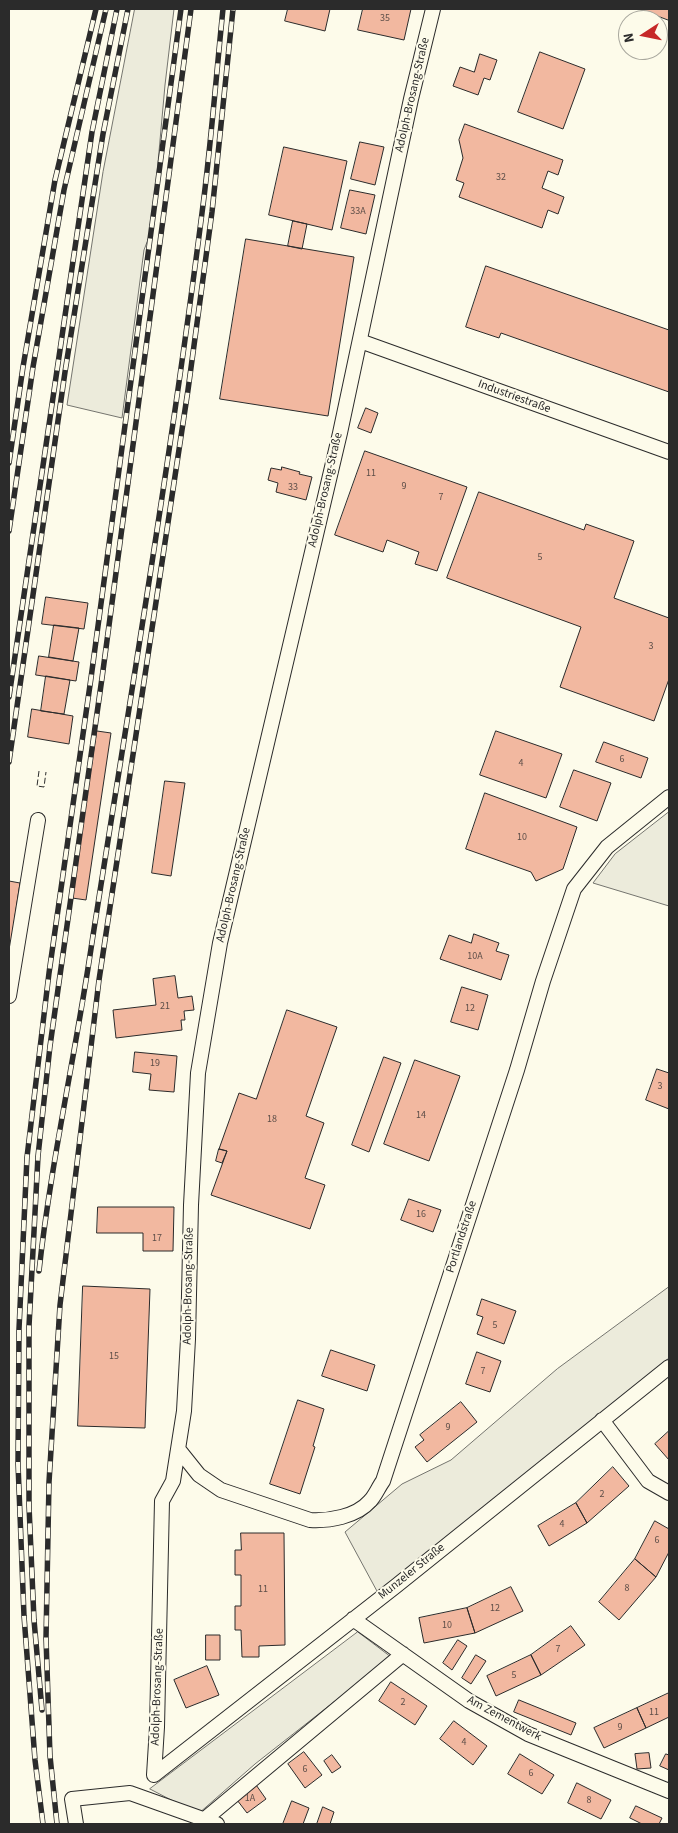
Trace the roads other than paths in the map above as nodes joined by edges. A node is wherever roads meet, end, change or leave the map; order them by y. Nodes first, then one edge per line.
1 (433, 9) edge
2 (360, 341) junction
3 (669, 452) edge
4 (669, 797) edge
5 (38, 820) dead end
6 (9, 996) edge
7 (669, 1367) edge
8 (602, 1420) junction
9 (179, 1450) junction
10 (669, 1493) edge
11 (353, 1619) junction
12 (403, 1654) junction
13 (154, 1775) joint
14 (669, 1791) edge
15 (211, 1822) edge
16 (76, 1824) edge

1 - 2 street, Adolph-Brosang-Straße
2 - 3 street, Industriestraße
2 - 9 street, Adolph-Brosang-Straße
4 - 9 street, Portlandstraße
5 - 6 street
7 - 8 street, Munzeler Straße
8 - 10 street
8 - 11 street, Munzeler Straße
9 - 13 street, Adolph-Brosang-Straße
11 - 12 street, Am Zementwerk
11 - 13 street, Munzeler Straße
12 - 14 street, Am Zementwerk
12 - 15 street
15 - 16 street

